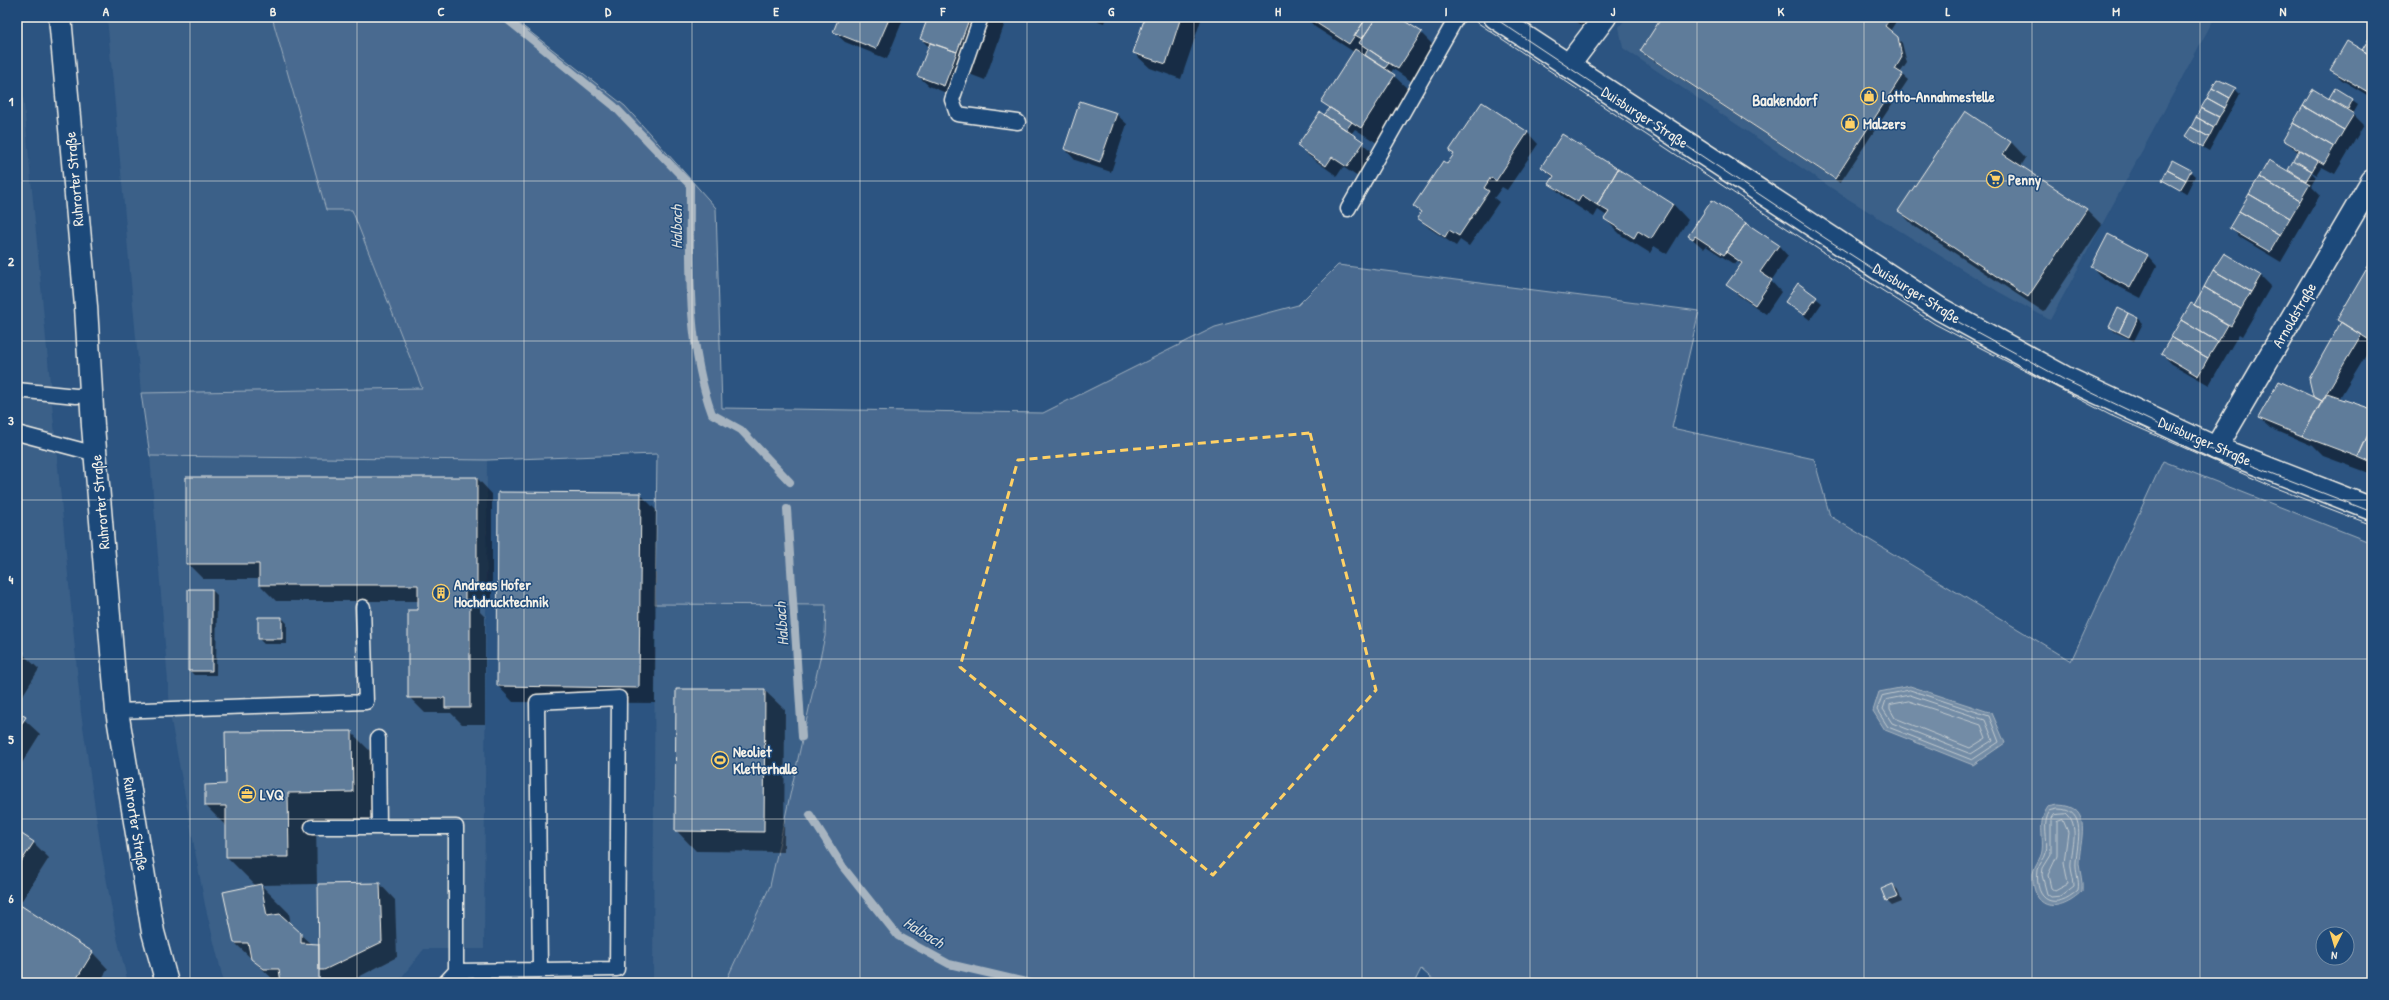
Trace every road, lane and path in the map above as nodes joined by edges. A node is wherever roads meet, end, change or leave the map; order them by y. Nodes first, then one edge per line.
1 (60, 17) edge
2 (982, 17) edge
3 (1457, 17) edge
4 (1495, 17) edge
5 (1606, 17) edge
6 (1568, 66) junction
7 (1018, 122) dead end
8 (2372, 181) edge
9 (1348, 210) dead end
10 (17, 390) edge
11 (91, 395) junction
12 (17, 433) edge
13 (2216, 448) junction
14 (96, 454) junction
15 (2372, 509) edge
16 (362, 607) dead end
17 (117, 711) junction
18 (378, 738) dead end
19 (312, 826) dead end
20 (379, 827) junction
21 (540, 969) junction
22 (456, 970) junction
23 (167, 983) edge
24 (445, 983) edge

1 - 11 street, Ruhrorter Straße
2 - 7 lane
3 - 9 lane
4 - 6 street, Duisburger Straße
5 - 6 street
6 - 13 street, Duisburger Straße
8 - 13 street, Arnoldstraße
10 - 11 lane
11 - 14 street, Ruhrorter Straße
12 - 14 lane
13 - 15 street, Duisburger Straße
14 - 17 street, Ruhrorter Straße
16 - 17 lane
17 - 23 street, Ruhrorter Straße
18 - 20 lane
19 - 20 lane
20 - 22 lane
21 - 21 lane
21 - 22 lane
22 - 24 lane

